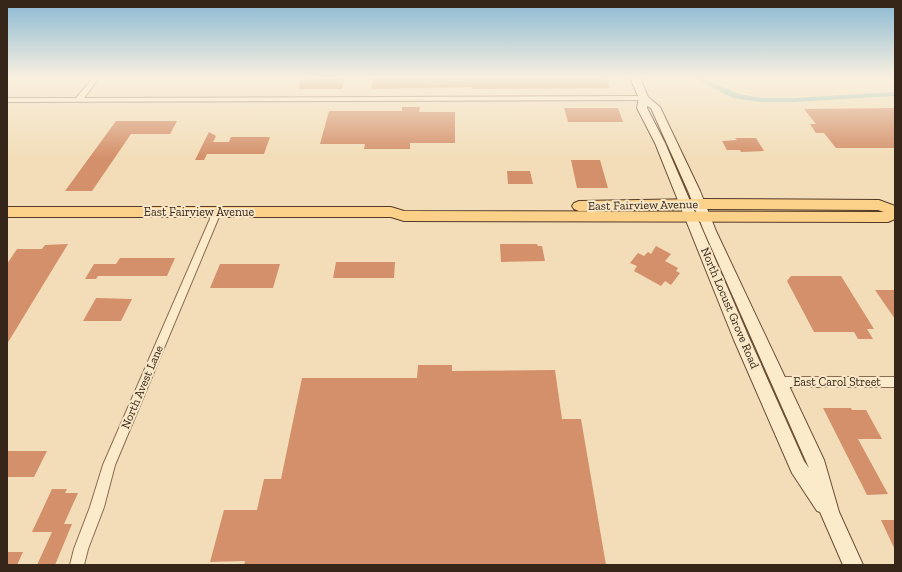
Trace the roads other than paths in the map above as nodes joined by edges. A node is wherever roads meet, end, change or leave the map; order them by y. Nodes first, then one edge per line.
1 (643, 105) edge
2 (695, 210) junction
3 (7, 212) edge
4 (217, 212) junction
5 (895, 212) edge
6 (395, 214) junction
7 (732, 314) junction
8 (780, 382) junction
9 (895, 382) edge
10 (798, 466) junction
11 (830, 513) junction
12 (77, 565) edge
13 (853, 565) edge

1 - 2 main road, North Locust Grove Road
2 - 5 main road, East Fairview Avenue
2 - 6 main road, East Fairview Avenue
2 - 6 main road, East Fairview Avenue
2 - 7 main road, North Locust Grove Road
2 - 8 main road, North Locust Grove Road
3 - 4 main road, East Fairview Avenue
4 - 6 main road, East Fairview Avenue
4 - 12 street, North Avest Lane
7 - 8 main road
7 - 10 main road, North Locust Grove Road
8 - 9 street, East Carol Street
8 - 10 main road
8 - 11 main road, North Locust Grove Road
10 - 11 main road, North Locust Grove Road
11 - 13 main road, North Locust Grove Road

